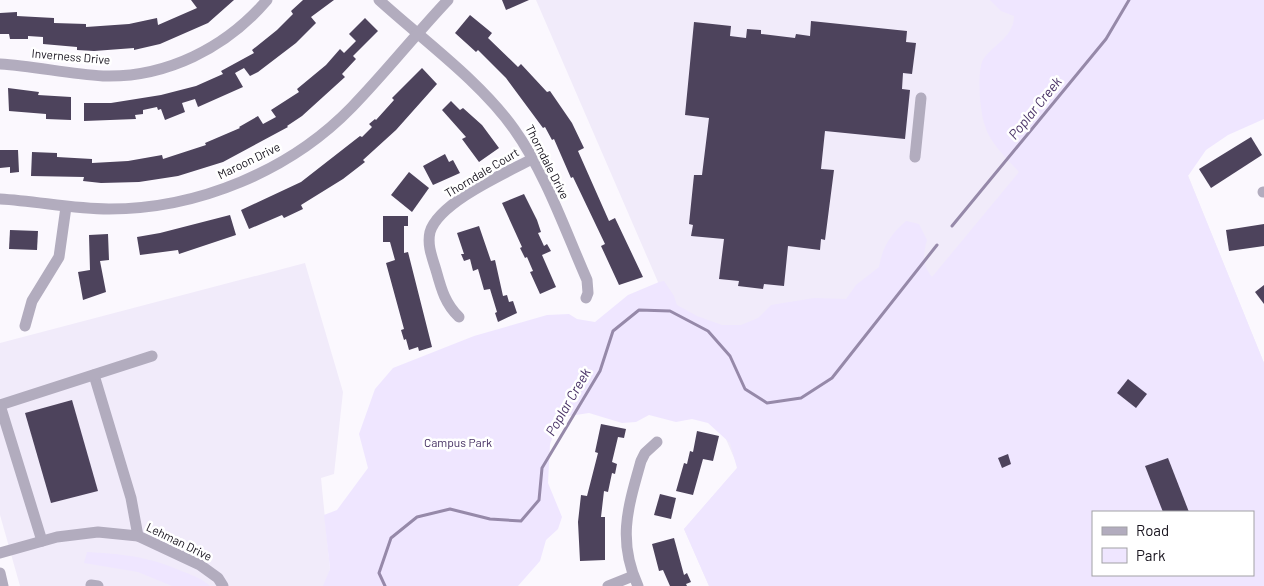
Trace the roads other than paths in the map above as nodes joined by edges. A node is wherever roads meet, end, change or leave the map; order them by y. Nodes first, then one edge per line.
1 (267, 0) edge
2 (379, 0) edge
3 (448, 0) edge
4 (417, 34) junction
5 (0, 64) edge
6 (921, 98) dead end
7 (915, 157) dead end
8 (532, 159) junction
9 (0, 199) edge
10 (66, 207) junction
11 (586, 298) dead end
12 (459, 318) dead end
13 (25, 326) dead end
14 (152, 356) dead end
15 (94, 375) junction
16 (0, 405) edge
17 (656, 442) dead end
18 (138, 536) junction
19 (42, 541) junction
20 (0, 553) edge
21 (0, 573) edge
22 (635, 581) edge
23 (4, 586) edge
24 (223, 586) edge
25 (608, 586) edge

1 - 5 street, Inverness Drive
2 - 4 street, Thorndale Drive
3 - 4 street, Maroon Drive
4 - 8 street, Thorndale Drive
4 - 10 street, Maroon Drive
6 - 7 street
8 - 11 street, Thorndale Drive
8 - 12 street, Thorndale Court
9 - 10 street, Maroon Drive
10 - 13 street
14 - 15 street
15 - 16 street
15 - 18 street
16 - 19 street
17 - 22 street
18 - 19 street, Lehman Drive
18 - 24 street, Lehman Drive
19 - 20 street, Lehman Drive
21 - 23 street
22 - 25 street

